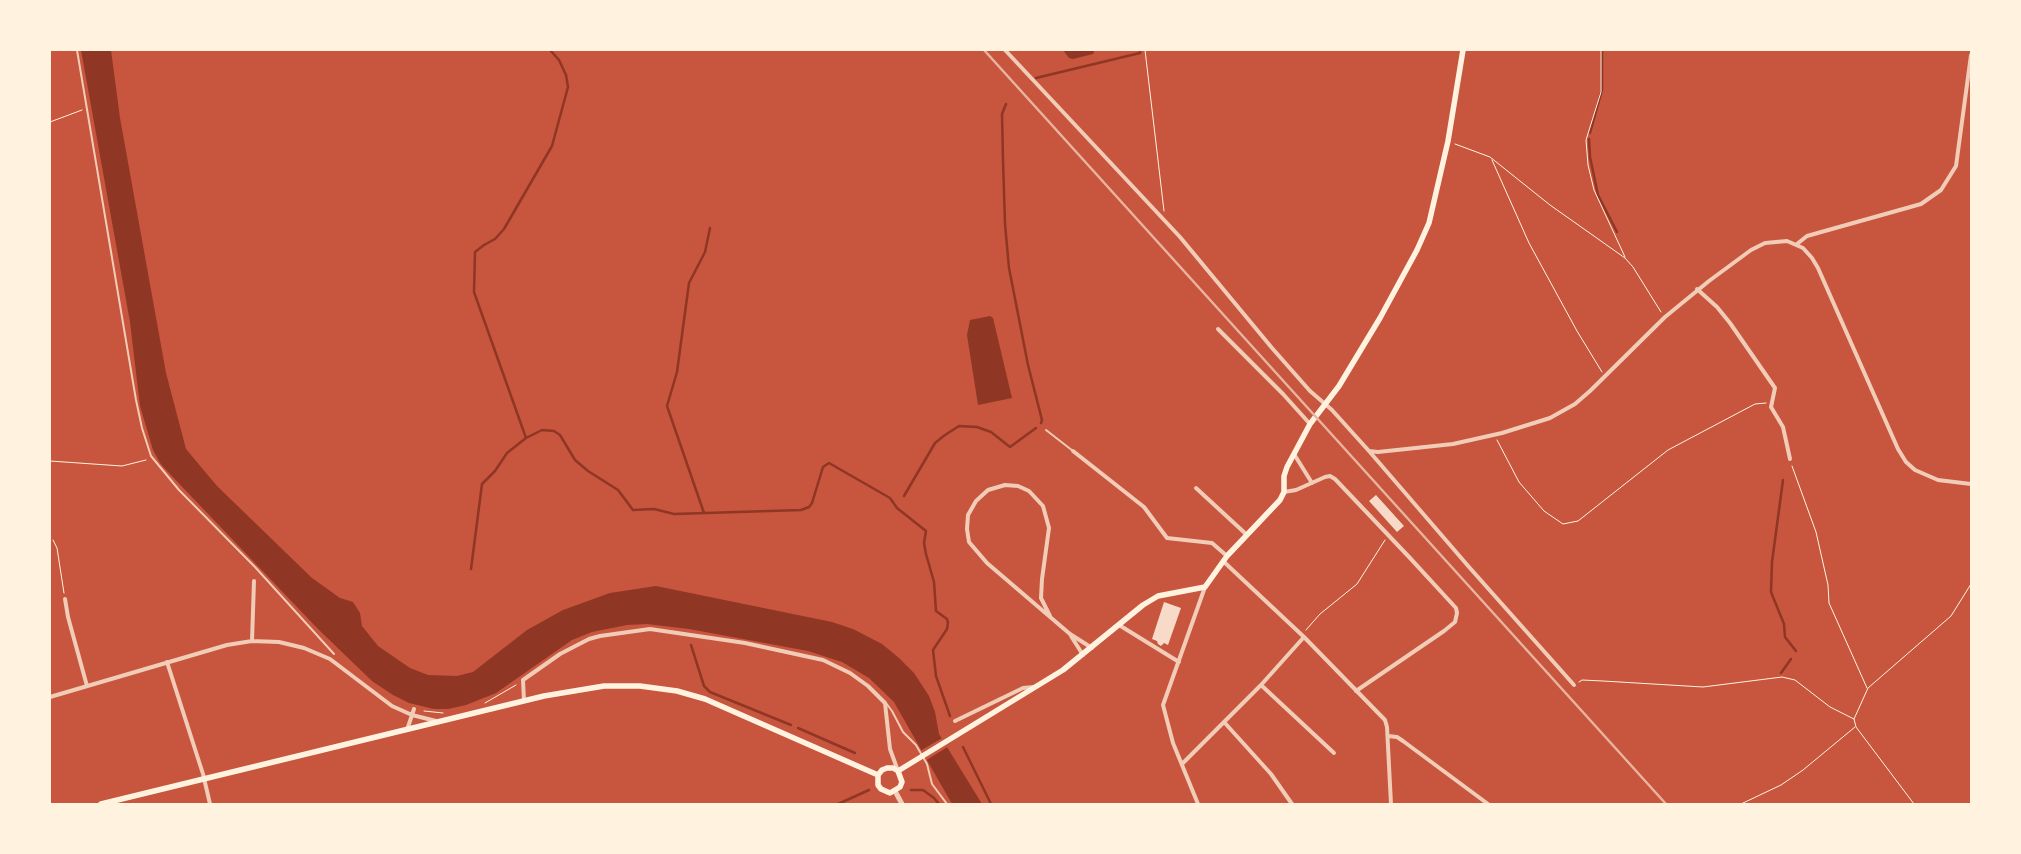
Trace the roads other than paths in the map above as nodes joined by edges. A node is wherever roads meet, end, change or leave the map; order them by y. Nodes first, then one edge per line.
1 (76, 50) edge
2 (1005, 50) edge
3 (1463, 50) edge
4 (1971, 55) edge
5 (1797, 244) junction
6 (1698, 290) junction
7 (1218, 330) dead end
8 (1326, 404) junction
9 (1310, 424) junction
10 (1046, 430) dead end
11 (1073, 451) joint
12 (1369, 451) junction
13 (1294, 454) junction
14 (1790, 459) road end
15 (1312, 483) junction
16 (1971, 484) edge
17 (1196, 488) dead end
18 (1284, 492) junction
19 (1247, 535) junction
20 (1225, 559) junction
21 (254, 582) dead end
22 (1205, 587) junction
23 (65, 599) road end
24 (1050, 616) junction
25 (1119, 626) junction
26 (1070, 634) junction
27 (1303, 636) junction
28 (252, 641) junction
29 (1092, 648) junction
30 (334, 654) dead end
31 (1083, 655) junction
32 (167, 662) junction
33 (1179, 662) junction
34 (1574, 684) road end
35 (1260, 685) junction
36 (87, 686) junction
37 (1036, 687) junction
38 (1356, 691) junction
39 (50, 697) edge
40 (524, 701) junction
41 (885, 703) junction
42 (414, 709) road end
43 (412, 715) junction
44 (956, 721) dead end
45 (440, 722) junction
46 (1224, 722) junction
47 (407, 730) junction
48 (1388, 736) junction
49 (1334, 753) dead end
50 (1182, 764) junction
51 (898, 771) junction
52 (878, 775) junction
53 (204, 780) junction
54 (895, 791) junction
55 (101, 804) edge
56 (210, 804) edge
57 (902, 804) edge
58 (947, 804) edge
59 (1198, 804) edge
60 (1292, 804) edge
61 (1391, 804) edge
62 (1488, 804) edge

1 - 30 lane
2 - 8 street
3 - 8 main road
4 - 5 street
5 - 6 street
5 - 16 street
6 - 12 street
6 - 14 street
7 - 9 street
8 - 9 main road
8 - 12 street
9 - 13 main road
10 - 11 lane
11 - 20 street
12 - 34 street
13 - 15 street
13 - 18 main road
15 - 18 street
15 - 38 street
17 - 19 street
18 - 19 main road
19 - 20 main road
20 - 22 main road
20 - 27 street
21 - 28 street
22 - 25 main road
22 - 33 street
23 - 36 street
24 - 24 street
24 - 26 street
25 - 29 main road
25 - 33 street
26 - 29 street
26 - 31 street
27 - 35 street
27 - 38 street
28 - 32 street
28 - 43 street
29 - 31 main road
31 - 37 main road
32 - 36 street
32 - 53 street
33 - 50 street
35 - 46 street
35 - 49 street
36 - 39 street
37 - 44 street
37 - 51 main road
38 - 48 street
40 - 41 street
40 - 45 main road
40 - 52 main road
41 - 51 street
41 - 58 lane
42 - 43 street
43 - 45 street
43 - 47 street
45 - 47 main road
46 - 50 street
46 - 60 street
47 - 53 main road
48 - 61 street
48 - 62 street
50 - 59 street
51 - 52 main road
51 - 54 main road
52 - 54 main road
53 - 55 main road
53 - 56 street
54 - 57 street

